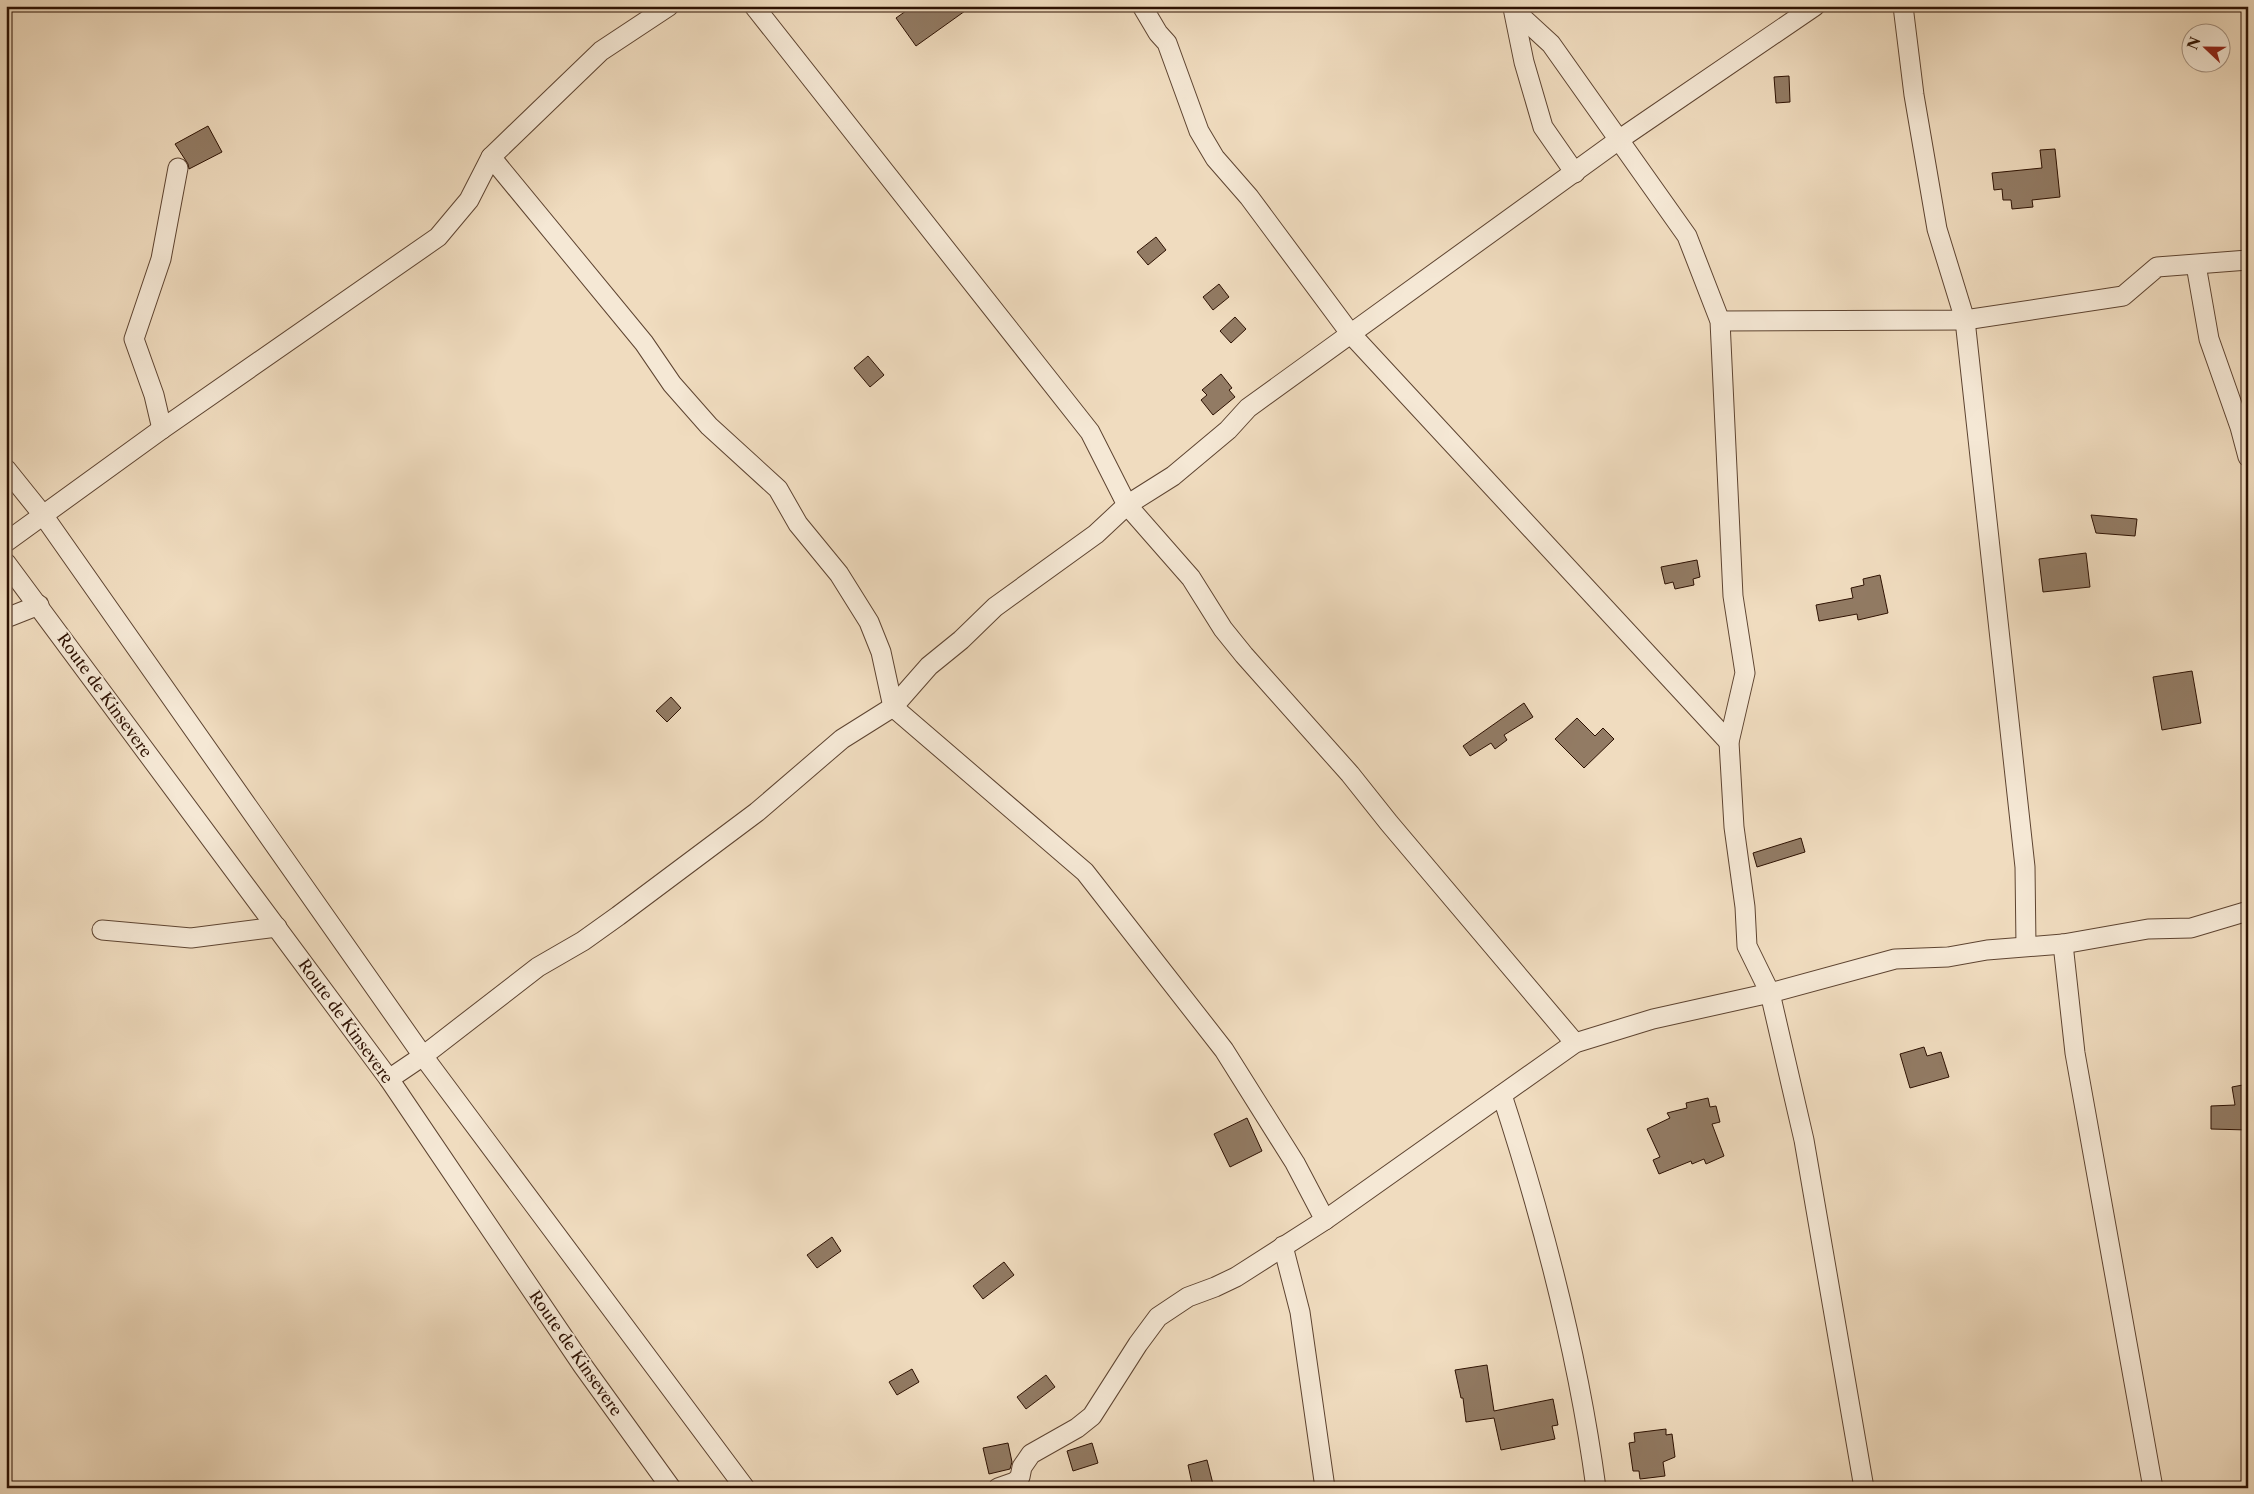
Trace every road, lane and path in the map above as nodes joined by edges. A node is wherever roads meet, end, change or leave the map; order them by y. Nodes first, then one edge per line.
1 (669, 6) edge
2 (754, 6) edge
3 (1142, 6) edge
4 (1815, 6) edge
5 (1903, 6) edge
6 (1513, 8) edge
7 (1620, 139) junction
8 (492, 157) junction
9 (178, 168) dead end
10 (1575, 173) junction
11 (2248, 260) edge
12 (2196, 264) junction
13 (1965, 320) junction
14 (1720, 321) junction
15 (1350, 333) junction
16 (162, 429) junction
17 (2248, 457) edge
18 (6, 469) edge
19 (1128, 505) junction
20 (43, 515) junction
21 (6, 542) edge
22 (6, 563) edge
23 (39, 605) junction
24 (6, 618) edge
25 (893, 707) junction
26 (1729, 742) junction
27 (2248, 911) edge
28 (277, 927) junction
29 (102, 930) dead end
30 (2063, 944) junction
31 (2026, 946) junction
32 (1770, 993) junction
33 (1575, 1043) junction
34 (423, 1056) junction
35 (389, 1079) junction
36 (1502, 1095) junction
37 (1325, 1220) junction
38 (1283, 1246) junction
39 (672, 1488) edge
40 (744, 1488) edge
41 (998, 1488) edge
42 (1325, 1488) edge
43 (1596, 1488) edge
44 (1864, 1488) edge
45 (2153, 1488) edge

1 - 8 street
2 - 19 street
3 - 15 street
4 - 7 street
5 - 13 street
6 - 7 street
6 - 10 street
7 - 10 street
7 - 14 street
8 - 16 street
8 - 25 street
9 - 16 street
10 - 15 street
11 - 12 street
12 - 13 street
12 - 17 street
13 - 14 street
13 - 31 street
14 - 26 street
15 - 19 street
15 - 26 street
16 - 20 street
18 - 20 street
19 - 25 street
19 - 33 street
20 - 21 street
20 - 34 street
22 - 23 street, Route de Kinsevere
23 - 24 street
23 - 28 street, Route de Kinsevere
25 - 34 street
25 - 37 street
26 - 32 street
27 - 30 street
28 - 29 street
28 - 35 street, Route de Kinsevere
30 - 31 street
30 - 45 street
31 - 32 street
32 - 33 street
32 - 44 street
33 - 36 street
34 - 35 street
34 - 40 street
35 - 39 street, Route de Kinsevere
36 - 37 street
36 - 43 street
37 - 38 street
38 - 41 street
38 - 42 street

